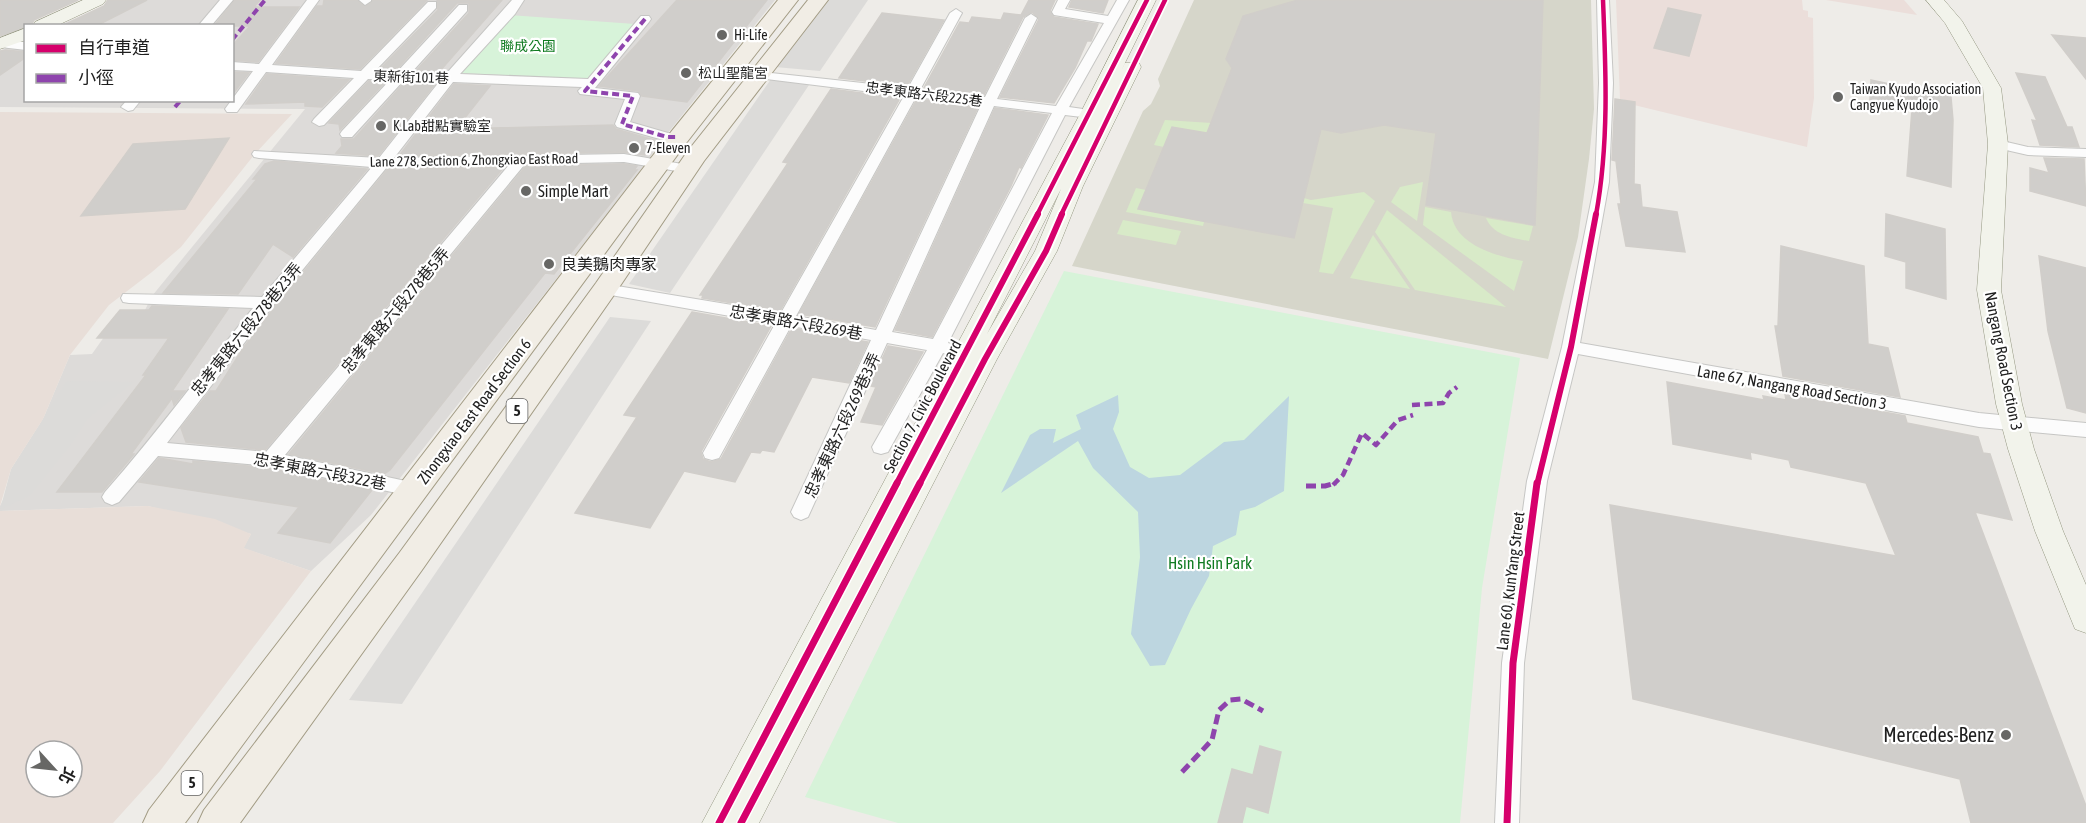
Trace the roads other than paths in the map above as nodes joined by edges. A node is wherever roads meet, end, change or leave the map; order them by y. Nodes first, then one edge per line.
1 (97, 0) edge
2 (227, 0) edge
3 (313, 0) edge
4 (518, 0) edge
5 (789, 0) edge
6 (818, 0) edge
7 (1064, 0) edge
8 (1123, 0) edge
9 (1147, 0) edge
10 (1165, 0) edge
11 (1603, 0) edge
12 (1935, 0) edge
13 (432, 5) dead end
14 (463, 8) dead end
15 (957, 13) dead end
16 (1031, 18) dead end
17 (645, 19) dead end
18 (1112, 20) junction
19 (45, 24) edge
20 (206, 24) edge
21 (24, 34) edge
22 (1, 44) edge
23 (24, 46) edge
24 (234, 66) edge
25 (264, 69) junction
26 (758, 74) junction
27 (366, 75) junction
28 (401, 76) junction
29 (449, 78) junction
30 (590, 83) junction
31 (913, 93) junction
32 (989, 102) junction
33 (232, 109) dead end
34 (1061, 110) junction
35 (1090, 114) junction
36 (319, 122) dead end
37 (347, 134) dead end
38 (679, 137) junction
39 (1998, 144) junction
40 (2086, 153) edge
41 (259, 154) dead end
42 (520, 161) junction
43 (383, 163) junction
44 (660, 165) junction
45 (688, 169) junction
46 (605, 289) junction
47 (129, 298) dead end
48 (266, 303) junction
49 (787, 320) junction
50 (883, 337) junction
51 (938, 346) junction
52 (1571, 347) junction
53 (975, 356) junction
54 (2013, 422) junction
55 (2086, 430) edge
56 (881, 447) dead end
57 (154, 449) junction
58 (712, 453) dead end
59 (271, 459) junction
60 (415, 490) junction
61 (112, 497) dead end
62 (801, 513) dead end
63 (2086, 620) edge
64 (162, 823) edge
65 (217, 823) edge
66 (719, 823) edge
67 (741, 823) edge
68 (1507, 823) edge

1 - 19 street
2 - 20 street
3 - 25 street
4 - 29 street, 忠孝東路六段278巷23弄
5 - 38 main road, Zhongxiao East Road Section 6 / 5
6 - 26 main road, Zhongxiao East Road Section 6 / 5
7 - 18 street
8 - 18 street
9 - 35 street, Section 7, Civic Boulevard
10 - 53 street, Section 7, Civic Boulevard
11 - 52 street, Lane 60, KunYang Street
12 - 39 street, Nangang Road Section 3
13 - 27 street
14 - 28 street
15 - 31 street
16 - 32 street, 忠孝東路六段269巷3弄
17 - 30 street
18 - 34 street
21 - 22 street
22 - 23 street
24 - 25 street, 東新街101巷
25 - 27 street, 東新街101巷
25 - 33 street
26 - 31 street, 忠孝東路六段225巷
26 - 45 main road, Zhongxiao East Road Section 6 / 5
27 - 28 street, 東新街101巷
27 - 36 street
28 - 29 street, 東新街101巷
28 - 37 street
29 - 30 street, 東新街101巷
29 - 43 street, 忠孝東路六段278巷23弄
30 - 38 street
31 - 32 street, 忠孝東路六段225巷
31 - 49 street
32 - 34 street, 忠孝東路六段225巷
32 - 50 street, 忠孝東路六段269巷3弄
34 - 35 street, 忠孝東路六段225巷
34 - 51 street
35 - 53 street, Section 7, Civic Boulevard
38 - 44 main road, Zhongxiao East Road Section 6 / 5
39 - 40 street
39 - 54 street, Nangang Road Section 3
41 - 43 street, Lane 278, Section 6, Zhongxiao East Road
42 - 43 street, Lane 278, Section 6, Zhongxiao East Road
42 - 44 street, Lane 278, Section 6, Zhongxiao East Road
42 - 59 street, 忠孝東路六段278巷5弄
43 - 48 street, 忠孝東路六段278巷23弄
44 - 45 street, Lane 278, Section 6, Zhongxiao East Road
44 - 60 main road, Zhongxiao East Road Section 6 / 5
45 - 46 main road, Zhongxiao East Road Section 6 / 5
46 - 49 street, 忠孝東路六段269巷
46 - 65 main road, Zhongxiao East Road Section 6 / 5
47 - 48 street
48 - 57 street, 忠孝東路六段278巷23弄
49 - 50 street, 忠孝東路六段269巷
49 - 58 street
50 - 51 street, 忠孝東路六段269巷
50 - 62 street, 忠孝東路六段269巷3弄
51 - 53 street, 忠孝東路六段269巷
51 - 56 street
52 - 54 street, Lane 67, Nangang Road Section 3
52 - 68 street, Lane 60, KunYang Street
53 - 66 street, Section 7, Civic Boulevard
53 - 67 street, Section 7, Civic Boulevard
54 - 55 street, Lane 67, Nangang Road Section 3
54 - 63 street, Nangang Road Section 3
57 - 59 street, 忠孝東路六段322巷
57 - 61 street, 忠孝東路六段278巷23弄
59 - 60 street, 忠孝東路六段322巷
60 - 64 main road, Zhongxiao East Road Section 6 / 5

